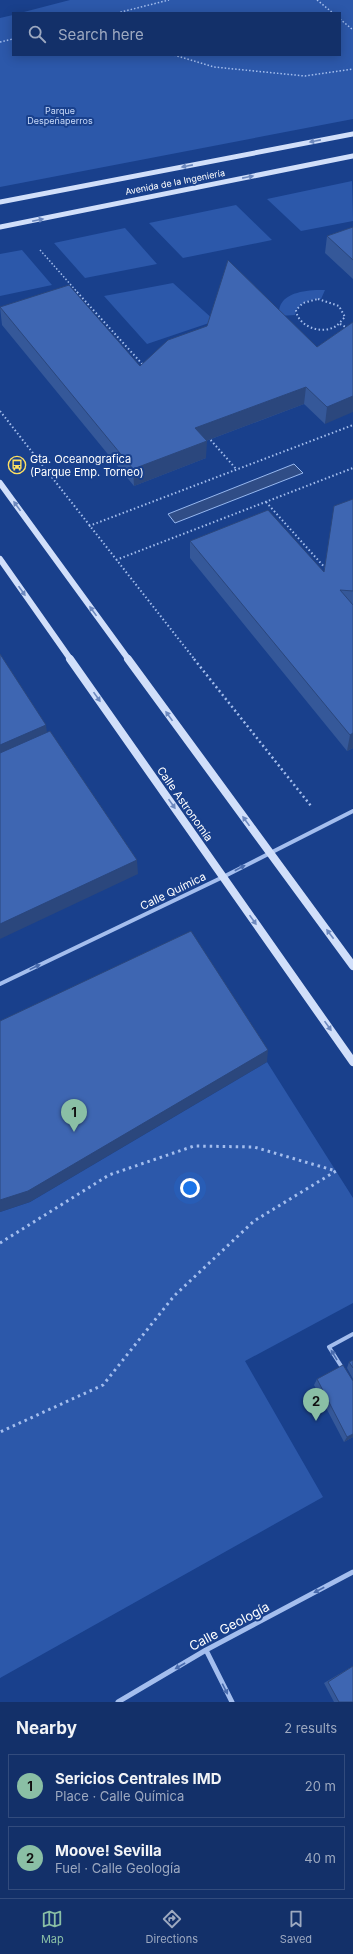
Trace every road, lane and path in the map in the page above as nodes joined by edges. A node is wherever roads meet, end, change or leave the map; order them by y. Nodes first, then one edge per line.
1 (169, 0) edge
2 (317, 0) edge
3 (121, 12) edge
4 (332, 12) edge
5 (341, 20) edge
6 (353, 30) edge
7 (12, 39) edge
8 (0, 42) edge
9 (177, 56) edge
10 (353, 69) edge
11 (353, 134) edge
12 (353, 156) edge
13 (0, 202) edge
14 (0, 228) edge
15 (40, 250) dead end
16 (340, 324) junction
17 (353, 331) edge
18 (148, 370) edge
19 (0, 410) edge
20 (353, 425) edge
21 (205, 434) edge
22 (353, 468) edge
23 (237, 470) junction
24 (0, 483) edge
25 (266, 502) junction
26 (89, 526) junction
27 (0, 559) edge
28 (116, 560) junction
29 (327, 571) edge
30 (353, 811) edge
31 (326, 824) junction
32 (269, 853) junction
33 (223, 877) junction
34 (353, 966) edge
35 (0, 984) edge
36 (353, 1062) edge
37 (0, 1243) edge
38 (353, 1334) edge
39 (345, 1372) edge
40 (1, 1431) edge
41 (353, 1572) edge
42 (206, 1650) junction
43 (118, 1702) edge
44 (232, 1702) edge

1 - 3 path
2 - 4 path
5 - 6 path
7 - 8 path
9 - 10 path
11 -> 13 street, Avenida de la Ingeniería
14 -> 12 street, Avenida de la Ingeniería
15 - 18 path
16 - 16 path
16 - 17 path
19 - 26 path
20 - 23 path
21 - 23 path
22 - 25 path
23 - 26 path
32 -> 24 street
25 - 28 path
25 - 29 path
26 - 28 path
27 -> 33 street, Calle Astronomía
28 - 31 path
30 - 31 street, Calle Química
31 - 32 street, Calle Química
33 -> 32 street, Calle Química
34 -> 32 street
35 -> 33 street, Calle Química
33 -> 36 street, Calle Astronomía
37 - 40 path
39 -> 38 lane
41 -> 42 street, Calle Geología
42 -> 43 street, Calle Geología
42 -> 44 street

